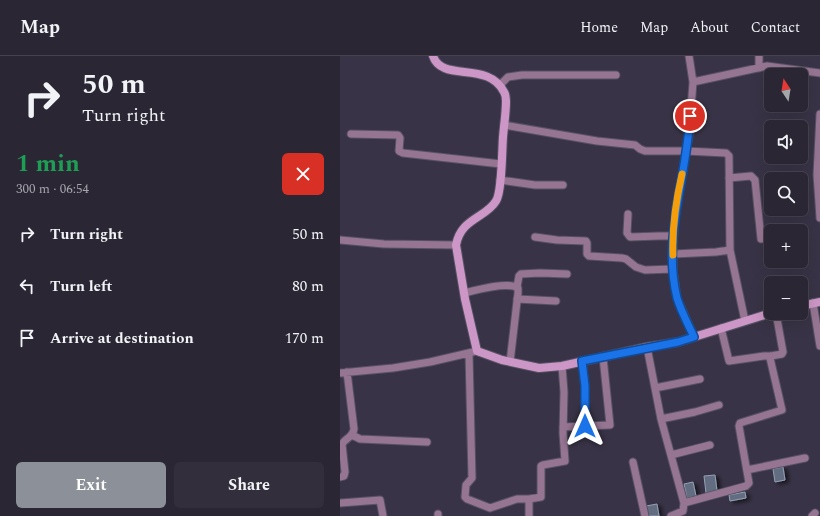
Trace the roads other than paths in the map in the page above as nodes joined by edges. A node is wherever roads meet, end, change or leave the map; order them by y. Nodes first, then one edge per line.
1 (433, 56) edge
2 (689, 56) edge
3 (759, 56) edge
4 (759, 68) junction
5 (820, 73) edge
6 (616, 75) dead end
7 (693, 82) junction
8 (500, 85) junction
9 (820, 114) edge
10 (504, 125) junction
11 (351, 134) dead end
12 (686, 151) junction
13 (501, 164) junction
14 (729, 178) junction
15 (500, 180) junction
16 (563, 185) dead end
17 (628, 214) dead end
18 (820, 218) edge
19 (673, 236) junction
20 (535, 237) dead end
21 (761, 239) dead end
22 (340, 240) edge
23 (456, 245) junction
24 (730, 250) junction
25 (673, 254) junction
26 (673, 269) junction
27 (567, 274) dead end
28 (517, 287) junction
29 (464, 293) junction
30 (517, 299) junction
31 (556, 301) dead end
32 (816, 302) edge
33 (764, 315) edge
34 (777, 320) edge
35 (745, 321) junction
36 (721, 328) junction
37 (694, 337) junction
38 (820, 346) edge
39 (647, 347) junction
40 (473, 352) junction
41 (770, 356) junction
42 (603, 357) junction
43 (582, 361) junction
44 (510, 362) junction
45 (562, 366) junction
46 (344, 372) edge
47 (700, 379) dead end
48 (655, 388) junction
49 (719, 405) dead end
50 (660, 419) junction
51 (585, 426) junction
52 (563, 427) junction
53 (352, 435) junction
54 (427, 442) dead end
55 (710, 445) dead end
56 (671, 455) junction
57 (805, 458) dead end
58 (633, 462) dead end
59 (747, 470) junction
60 (340, 477) edge
61 (529, 499) junction
62 (684, 502) junction
63 (340, 503) edge
64 (383, 516) edge
65 (529, 516) edge
66 (644, 516) edge
67 (670, 516) edge

1 - 8 street
2 - 7 street
3 - 4 street
4 - 5 street
4 - 7 street
6 - 8 street
7 - 12 street
8 - 10 street
9 - 18 street
10 - 12 street
10 - 13 street
11 - 13 street
12 - 14 street
12 - 19 street
13 - 15 street
14 - 21 street
14 - 24 street
15 - 16 street
15 - 23 street
17 - 19 street
19 - 25 street
20 - 26 street
22 - 23 street
23 - 29 street
24 - 25 street
24 - 35 street
25 - 26 street
26 - 37 street
27 - 28 street
28 - 29 street
28 - 30 street
29 - 40 street
30 - 31 street
30 - 44 street
32 - 38 street
33 - 35 street
34 - 41 street
35 - 36 street
36 - 37 street
36 - 41 street
37 - 39 street
39 - 42 street
39 - 48 street
40 - 44 street
40 - 46 street
40 - 61 street
41 - 59 street
42 - 43 street
42 - 51 street
43 - 45 street
43 - 51 street
44 - 45 street
45 - 52 street
46 - 53 street
47 - 48 street
48 - 50 street
49 - 50 street
50 - 56 street
51 - 52 street
52 - 61 street
53 - 54 street
53 - 60 street
55 - 56 street
56 - 62 street
57 - 59 street
58 - 66 street
59 - 62 street
61 - 65 street
62 - 67 street
63 - 64 street

